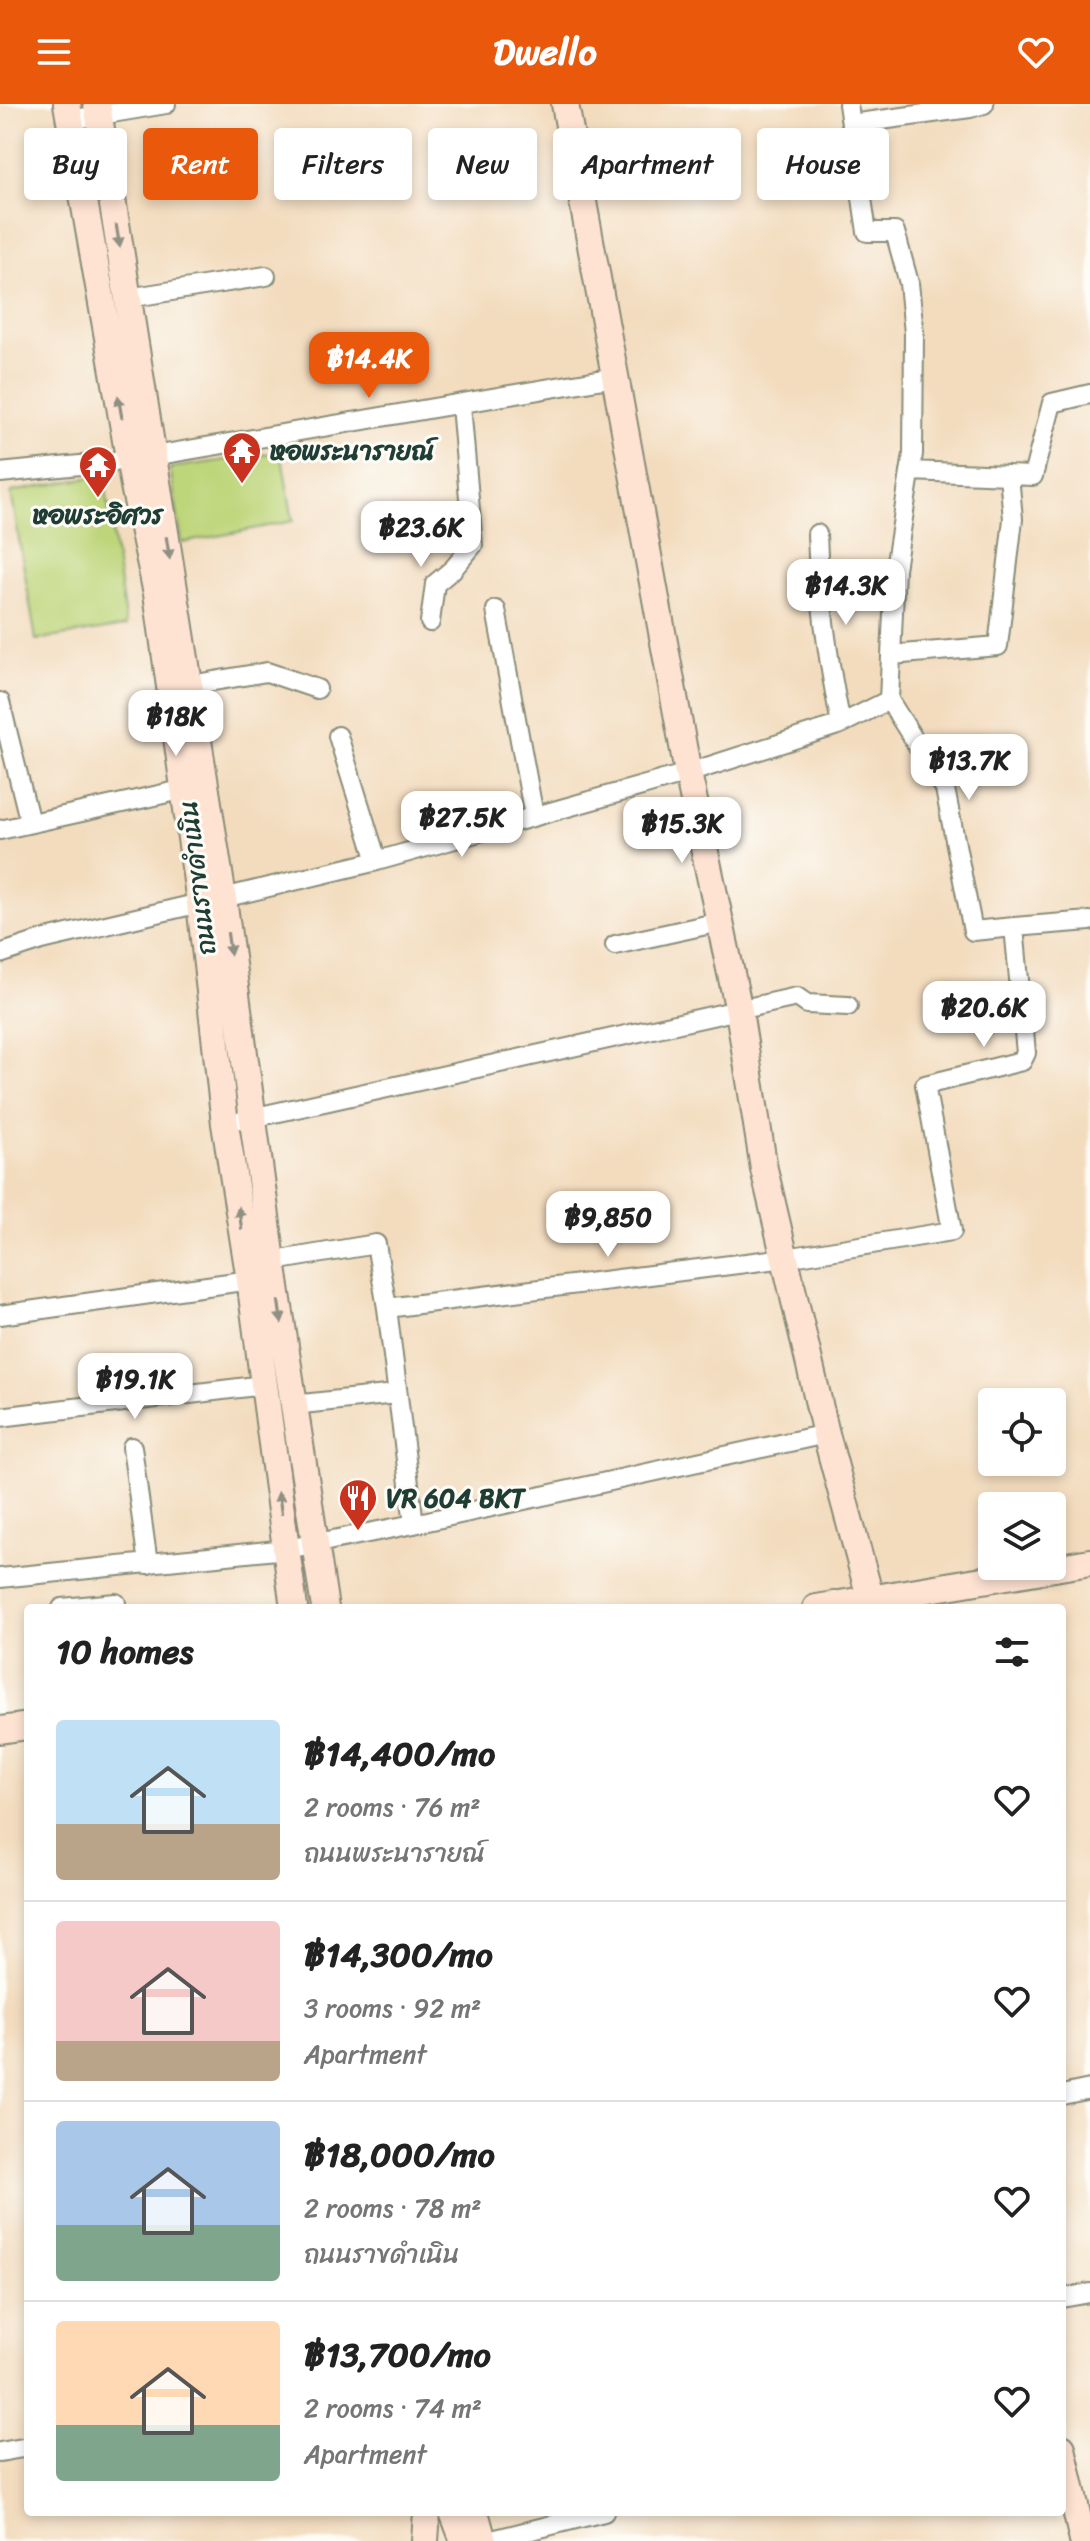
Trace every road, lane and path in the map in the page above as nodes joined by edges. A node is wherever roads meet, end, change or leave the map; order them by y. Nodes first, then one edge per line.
1 (166, 104) edge
2 (565, 104) edge
3 (848, 104) edge
4 (984, 104) edge
5 (98, 110) edge
6 (69, 112) edge
7 (851, 124) junction
8 (266, 276) dead end
9 (128, 298) junction
10 (615, 377) junction
11 (1090, 394) edge
12 (461, 405) junction
13 (142, 459) junction
14 (910, 471) junction
15 (0, 473) edge
16 (1009, 475) junction
17 (817, 534) dead end
18 (496, 610) dead end
19 (430, 622) dead end
20 (891, 655) junction
21 (180, 687) junction
22 (317, 689) dead end
23 (889, 700) junction
24 (0, 702) edge
25 (841, 724) junction
26 (338, 736) dead end
27 (688, 773) junction
28 (186, 789) junction
29 (534, 816) junction
30 (30, 823) junction
31 (0, 830) edge
32 (377, 861) junction
33 (212, 901) junction
34 (1090, 921) edge
35 (720, 922) junction
36 (1014, 927) junction
37 (615, 945) dead end
38 (0, 954) edge
39 (848, 1006) dead end
40 (739, 1011) junction
41 (252, 1118) junction
42 (225, 1124) junction
43 (786, 1258) junction
44 (256, 1269) junction
45 (387, 1308) junction
46 (0, 1315) edge
47 (264, 1385) junction
48 (396, 1394) junction
49 (293, 1405) junction
50 (0, 1417) edge
51 (826, 1434) junction
52 (132, 1447) dead end
53 (414, 1524) junction
54 (316, 1544) junction
55 (287, 1549) junction
56 (1090, 1562) edge
57 (148, 1564) junction
58 (0, 1578) edge
59 (116, 1603) dead end
60 (872, 1603) edge
61 (105, 1604) edge
62 (294, 1604) edge
63 (324, 1604) edge
64 (24, 1727) edge
65 (0, 1730) edge
66 (1090, 2089) edge
67 (1066, 2094) edge
68 (1090, 2293) edge
69 (1066, 2297) edge
70 (24, 2448) edge
71 (0, 2452) edge
72 (1066, 2466) edge
73 (427, 2516) edge
74 (455, 2516) edge
75 (477, 2516) edge
76 (588, 2516) edge
77 (425, 2541) edge
78 (464, 2541) edge
79 (486, 2541) edge
80 (1083, 2541) edge

1 - 5 street
2 - 10 main road
3 - 7 street
4 - 7 street
5 - 6 street
5 -> 9 main road, ถนนราขดำเนิน
13 -> 6 main road, ถนนราขดำเนิน
7 - 14 street
8 - 9 street
9 - 13 main road, ถนนราขดำเนิน
10 - 12 street
10 - 27 main road
11 - 16 street
12 - 13 street
12 - 19 street
13 - 15 street
13 - 21 main road, ถนนราขดำเนิน
14 - 16 street
14 - 20 street
16 - 20 street
17 - 25 street
18 - 29 street
20 - 23 street
21 - 22 street
21 - 28 main road, ถนนราขดำเนิน
21 - 33 main road, ถนนราขดำเนิน
23 - 25 street
23 - 36 street
24 - 30 street
25 - 27 street
26 - 32 street
27 - 29 street
27 - 35 main road
28 - 30 street
28 - 33 main road, ถนนราขดำเนิน
29 - 32 street
30 - 31 street
32 - 33 street
33 - 38 street
33 -> 41 main road, ถนนราขดำเนิน
33 - 42 main road, ถนนราขดำเนิน
34 - 36 street
35 - 37 street
35 - 40 main road
36 - 43 street
39 - 40 street
40 - 41 street
40 - 43 main road
41 - 42 street
41 - 44 main road, ถนนราขดำเนิน
44 -> 42 main road, ถนนราขดำเนิน
43 - 45 street
43 - 51 main road
44 - 45 street
44 - 46 street
44 - 47 main road, ถนนราขดำเนิน
44 -> 49 main road, ถนนราขดำเนิน
45 - 48 street
47 - 50 street
55 -> 47 main road, ถนนราขดำเนิน
48 - 49 street
48 - 53 street
49 - 54 main road, ถนนราขดำเนิน
51 - 53 street
51 - 60 main road
52 - 57 street
53 - 54 street
54 - 55 street
54 - 63 main road, ถนนราขดำเนิน
55 - 57 street
55 - 62 main road, ถนนราขดำเนิน
56 - 60 main road
57 - 58 street
59 - 61 street
64 - 65 main road
66 - 67 street
68 - 69 street
70 - 71 street
72 - 80 main road
73 - 77 main road
74 - 78 main road
75 - 79 main road
76 - 79 street

